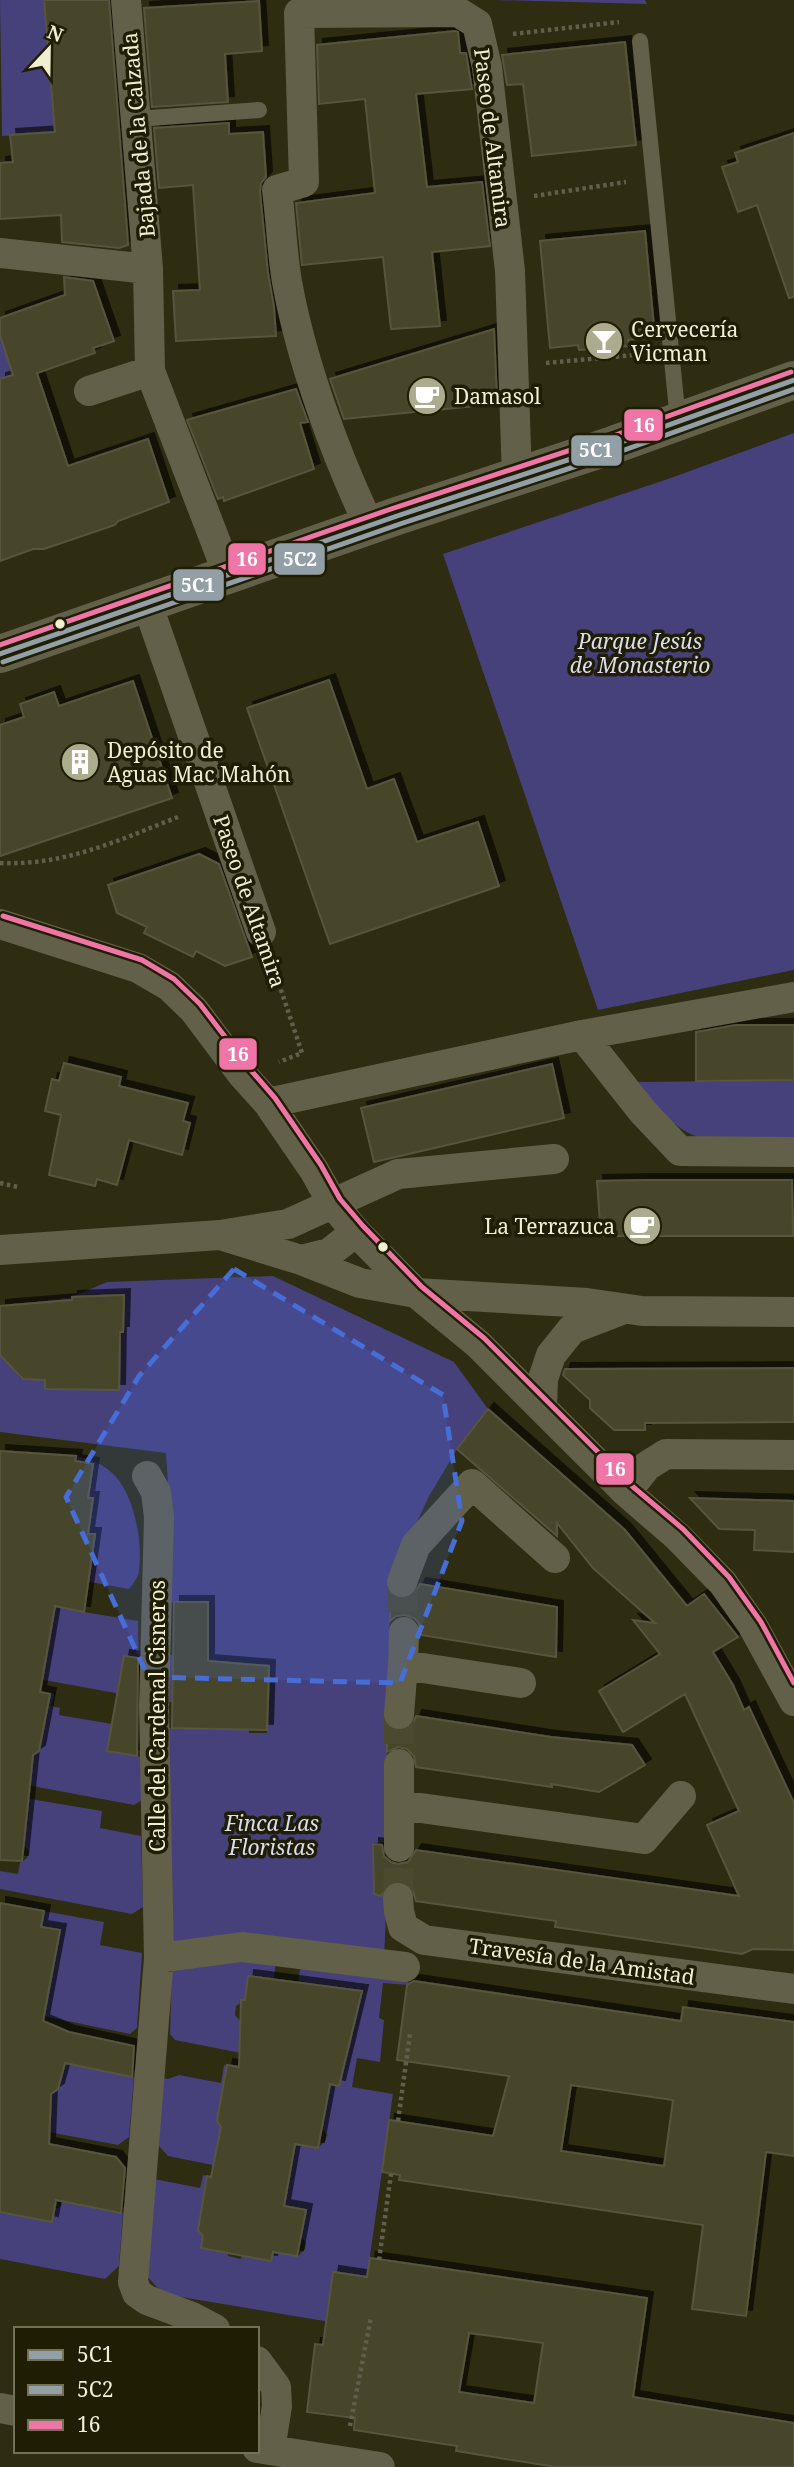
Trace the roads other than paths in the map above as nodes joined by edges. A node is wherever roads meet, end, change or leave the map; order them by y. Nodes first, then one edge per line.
1 (126, 0) edge
2 (640, 41) road end
3 (259, 110) dead end
4 (136, 119) junction
5 (0, 253) edge
6 (148, 269) junction
7 (150, 371) junction
8 (794, 380) edge
9 (89, 391) dead end
10 (678, 420) junction
11 (517, 478) junction
12 (370, 527) junction
13 (228, 574) junction
14 (147, 603) junction
15 (0, 654) edge
16 (0, 924) edge
17 (261, 932) road end
18 (794, 997) edge
19 (582, 1035) junction
20 (268, 1103) junction
21 (794, 1152) edge
22 (554, 1159) dead end
23 (333, 1204) junction
24 (356, 1232) junction
25 (220, 1235) junction
26 (0, 1250) edge
27 (301, 1260) junction
28 (416, 1293) junction
29 (624, 1309) junction
30 (794, 1312) edge
31 (542, 1408) junction
32 (794, 1455) edge
33 (147, 1476) dead end
34 (626, 1492) junction
35 (555, 1558) dead end
36 (402, 1582) tunnel mouth
37 (404, 1632) tunnel mouth
38 (403, 1665) junction
39 (521, 1683) dead end
40 (794, 1701) edge
41 (399, 1714) tunnel mouth
42 (399, 1764) tunnel mouth
43 (681, 1796) dead end
44 (399, 1805) junction
45 (399, 1847) tunnel mouth
46 (398, 1898) tunnel mouth
47 (159, 1958) junction
48 (405, 1967) dead end
49 (794, 1989) edge
50 (211, 2327) edge
51 (259, 2364) edge
52 (264, 2449) edge
53 (380, 2467) edge

1 - 4 street, Bajada de la Calzada
2 - 10 lane
3 - 4 lane
4 - 6 street, Bajada de la Calzada
5 - 6 street, Bajada de la Calzada
6 - 7 street, Bajada de la Calzada
7 - 9 street
7 - 13 street, Bajada de la Calzada
8 - 10 main road
10 - 11 main road
11 - 12 main road
11 - 12 street, Paseo de Altamira
12 - 13 main road
13 - 14 main road
14 - 15 main road
14 - 17 street, Paseo de Altamira
16 - 20 street
18 - 19 street
19 - 20 street
19 - 21 street
20 - 23 street
22 - 23 street
23 - 24 street
23 - 25 street
24 - 27 street
24 - 28 street
25 - 26 street
25 - 27 street
27 - 28 street
28 - 29 street
28 - 31 street
29 - 30 street
29 - 31 street
31 - 34 street
32 - 34 street
33 - 47 street, Calle del Cardenal Cisneros
34 - 40 street
35 - 36 street
37 - 38 street
38 - 39 street
38 - 41 street
42 - 44 street
43 - 44 street
44 - 45 street
46 - 49 street, Travesía de la Amistad
47 - 48 street
47 - 50 street, Calle del Cardenal Cisneros
51 - 52 street
52 - 53 street

